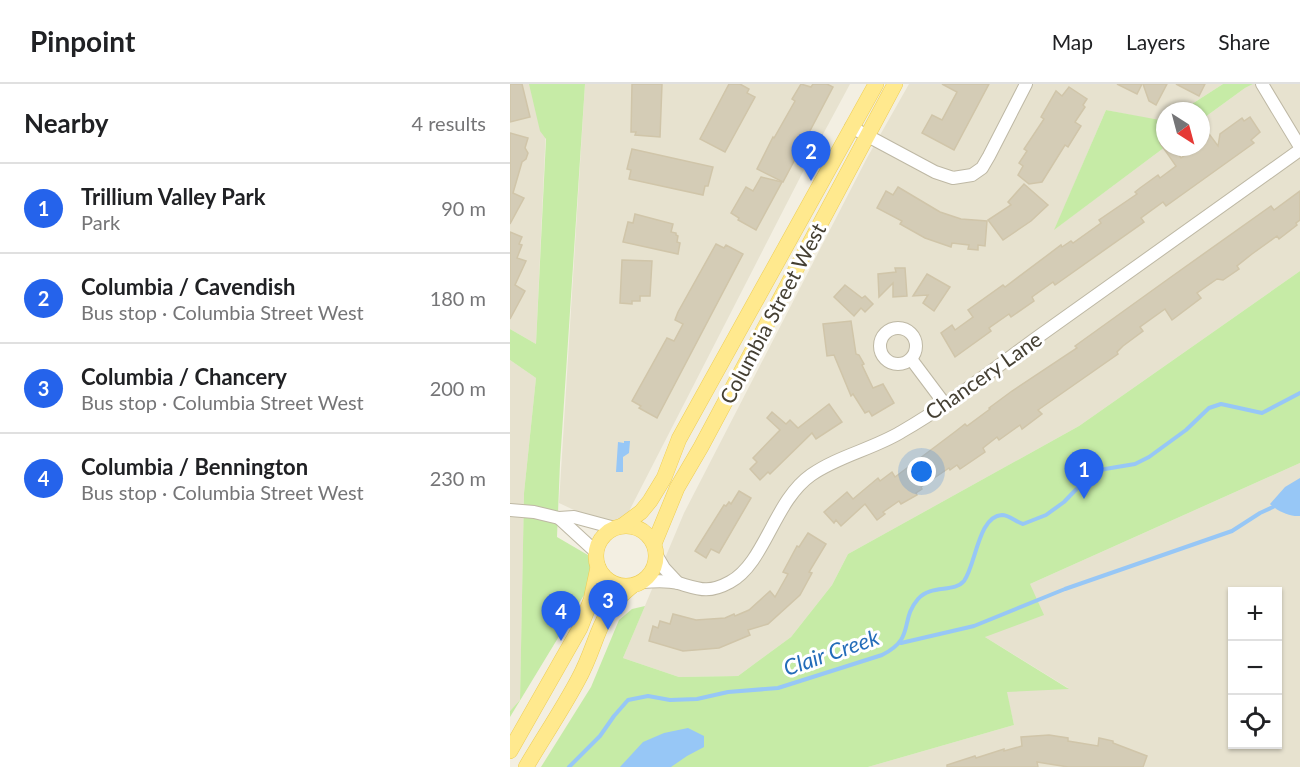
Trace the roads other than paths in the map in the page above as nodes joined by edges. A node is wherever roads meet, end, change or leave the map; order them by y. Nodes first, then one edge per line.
1 (876, 84) edge
2 (895, 84) edge
3 (1026, 84) edge
4 (1262, 84) edge
5 (851, 127) junction
6 (867, 135) junction
7 (1300, 148) edge
8 (911, 358) dead end
9 (944, 403) junction
10 (510, 510) edge
11 (559, 518) junction
12 (619, 527) junction
13 (656, 550) junction
14 (597, 559) junction
15 (678, 583) junction
16 (637, 584) junction
17 (510, 751) edge
18 (526, 767) edge

1 - 5 main road, Columbia Street West
2 - 6 main road, Columbia Street West
3 - 6 street
4 - 7 street
5 - 6 street
5 - 12 main road, Columbia Street West
6 - 13 main road, Columbia Street West
7 - 9 street, Chancery Lane
8 - 9 street
9 - 15 street, Chancery Lane
10 - 11 street
11 - 12 street
11 - 14 street
12 - 13 main road
12 - 14 main road
13 - 15 street
13 - 16 main road
14 - 16 main road
14 - 17 main road
15 - 16 street, Chancery Lane
16 - 18 main road

